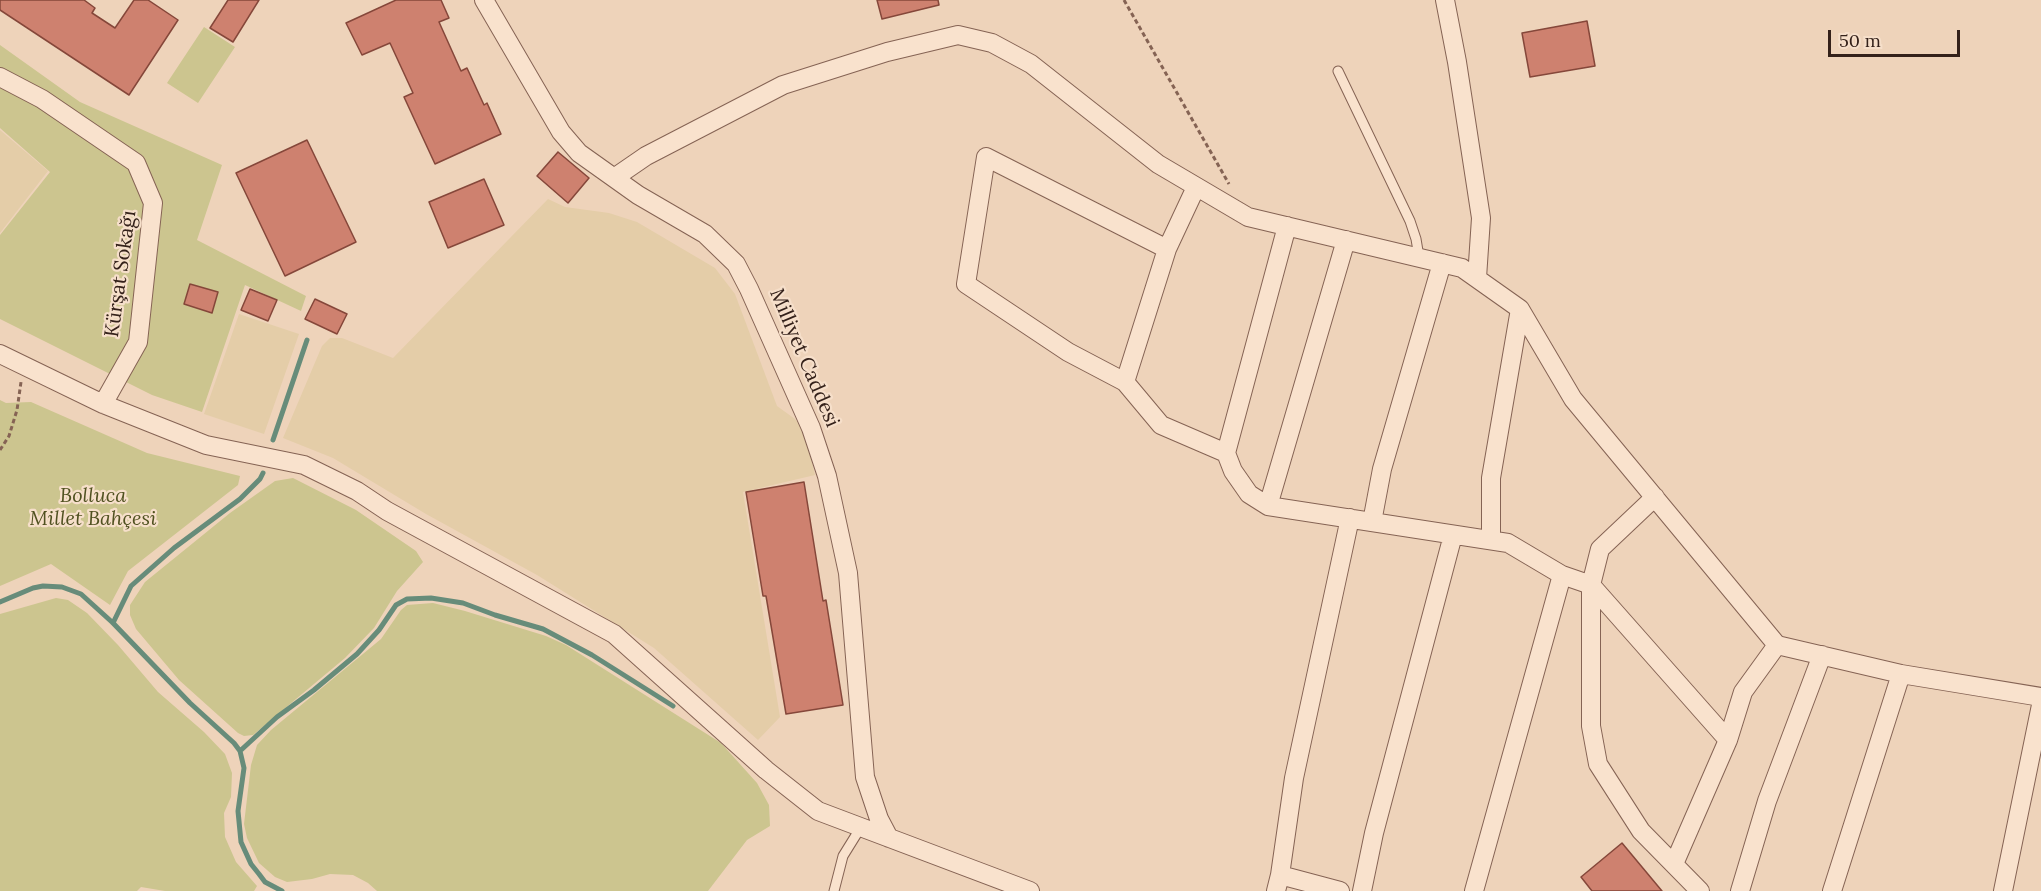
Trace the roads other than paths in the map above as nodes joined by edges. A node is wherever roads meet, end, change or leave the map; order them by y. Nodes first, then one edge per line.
1 (484, 0) edge
2 (1445, 0) edge
3 (1338, 71) dead end
4 (0, 77) edge
5 (615, 178) junction
6 (1196, 187) junction
7 (1287, 226) junction
8 (1346, 240) junction
9 (1167, 249) junction
10 (1419, 257) junction
11 (1442, 263) junction
12 (1476, 278) junction
13 (1520, 309) junction
14 (0, 354) edge
15 (1125, 382) junction
16 (103, 404) junction
17 (1226, 453) junction
18 (1655, 497) junction
19 (1268, 506) junction
20 (1350, 518) junction
21 (1372, 522) junction
22 (1453, 535) junction
23 (1491, 540) junction
24 (1562, 575) junction
25 (1591, 585) junction
26 (1777, 645) junction
27 (1822, 655) junction
28 (1901, 674) junction
29 (2041, 697) edge
30 (2041, 705) edge
31 (1728, 740) junction
32 (861, 827) junction
33 (889, 838) junction
34 (1674, 864) junction
35 (1278, 883) edge
36 (834, 891) edge
37 (1030, 891) edge
38 (1340, 891) edge
39 (1362, 891) edge
40 (1474, 891) edge
41 (1700, 891) edge
42 (1740, 891) edge
43 (1832, 891) edge
44 (2003, 891) edge

1 - 5 street, Milliyet Caddesi
2 - 12 street
3 - 10 lane
4 - 16 street, Kürşat Sokağı
5 - 6 street
5 - 33 street, Milliyet Caddesi
6 - 7 street
6 - 9 street
7 - 8 street
7 - 17 street
8 - 10 street
8 - 19 street
9 - 15 street
9 - 15 street
10 - 11 street
11 - 12 street
11 - 21 street
12 - 13 street
13 - 18 street
13 - 23 street
14 - 16 street
15 - 17 street
16 - 32 street
17 - 19 street
18 - 25 street
18 - 26 street
19 - 20 street
20 - 21 street
20 - 35 street
21 - 22 street
22 - 23 street
22 - 39 street
23 - 24 street
24 - 25 street
24 - 40 street
25 - 31 street
25 - 34 street
26 - 27 street
26 - 31 street
27 - 28 street
27 - 42 street
28 - 29 street
28 - 43 street
30 - 44 street
31 - 34 street
32 - 33 street
32 - 36 lane
33 - 37 street
34 - 41 street
35 - 38 street

